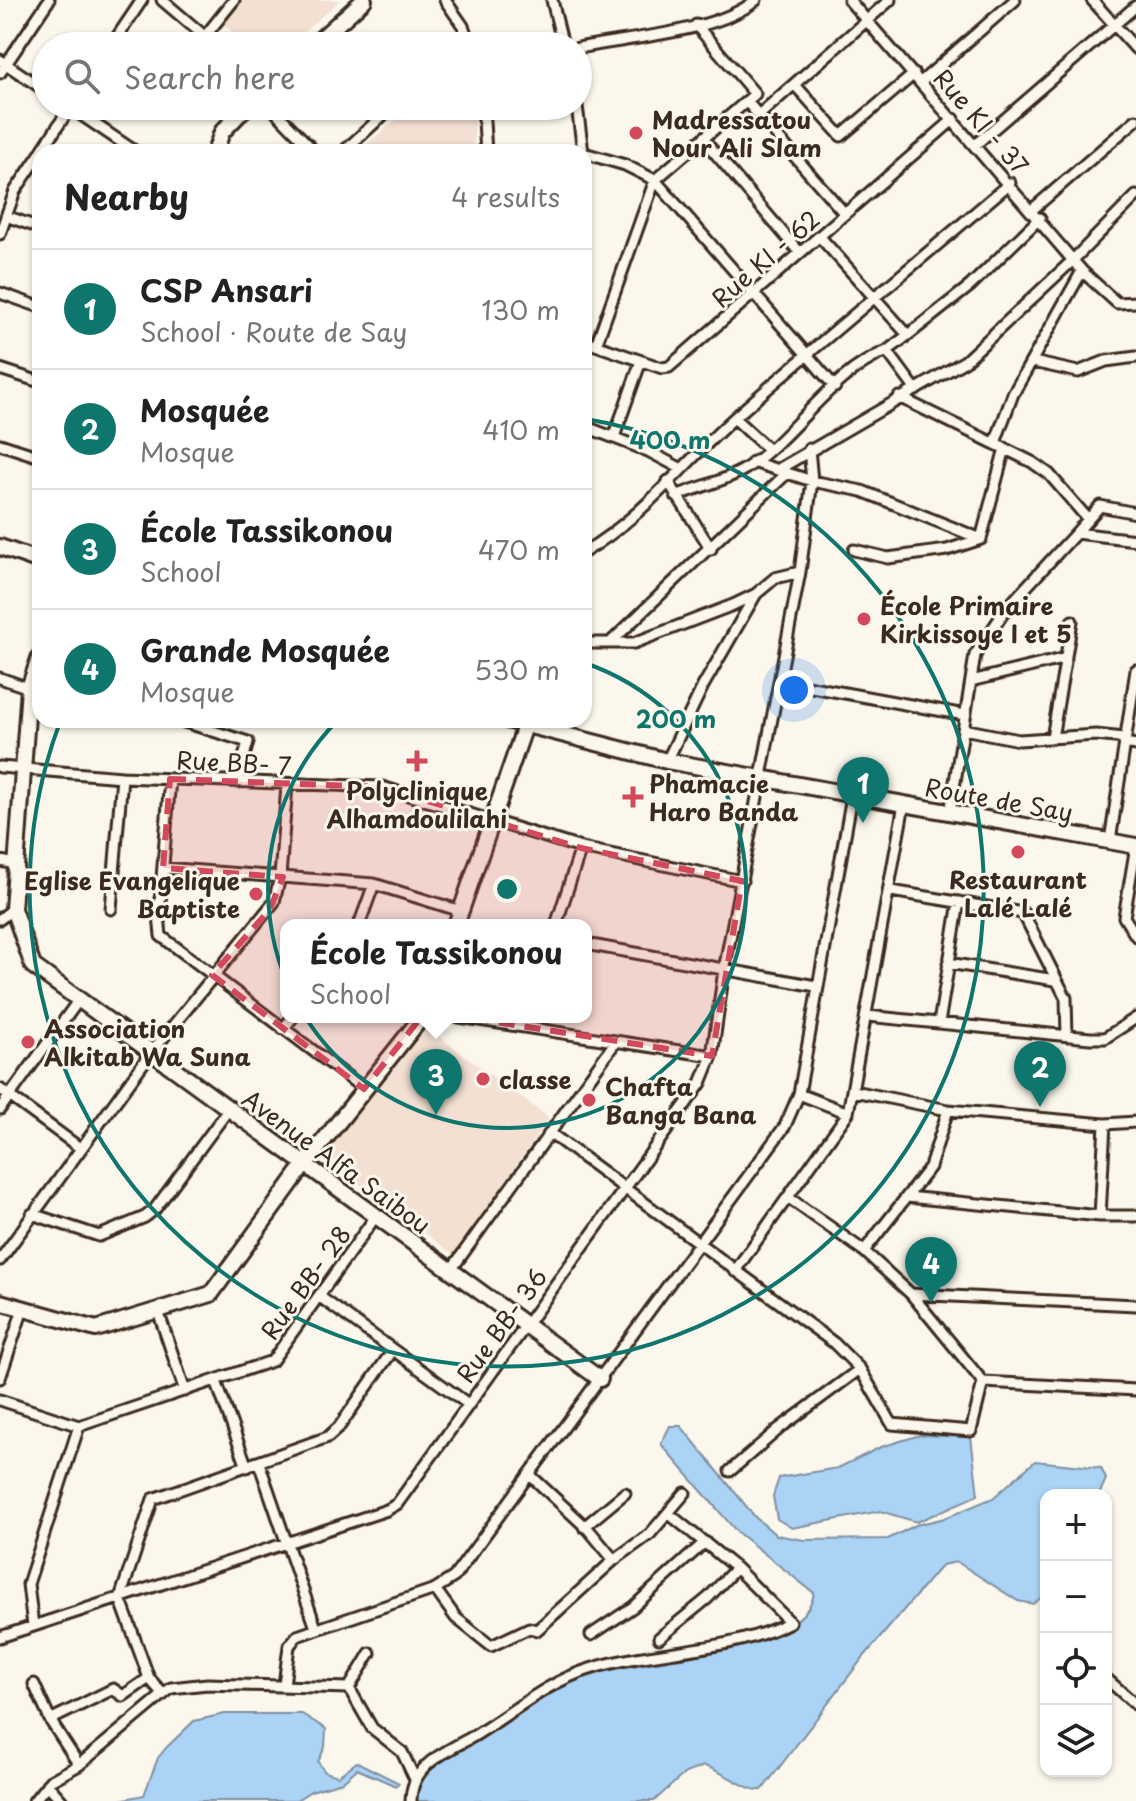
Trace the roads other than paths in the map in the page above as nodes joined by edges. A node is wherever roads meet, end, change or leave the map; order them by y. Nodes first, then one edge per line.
1 (49, 0) edge
2 (142, 0) edge
3 (162, 0) edge
4 (234, 0) edge
5 (445, 0) edge
6 (552, 0) edge
7 (756, 0) edge
8 (849, 0) edge
9 (890, 0) edge
10 (1015, 0) edge
11 (1092, 0) edge
12 (360, 1) edge
13 (1136, 6) edge
14 (867, 21) junction
15 (696, 25) junction
16 (1114, 25) junction
17 (120, 32) edge
18 (202, 32) edge
19 (208, 32) edge
20 (328, 32) edge
21 (465, 32) edge
22 (560, 32) edge
23 (592, 45) edge
24 (1136, 49) edge
25 (3, 62) edge
26 (0, 73) edge
27 (918, 78) junction
28 (32, 82) edge
29 (795, 85) junction
30 (748, 103) junction
31 (759, 115) junction
32 (954, 119) junction
33 (62, 120) edge
34 (89, 120) edge
35 (234, 120) edge
36 (284, 120) edge
37 (378, 120) edge
38 (484, 120) edge
39 (579, 120) edge
40 (1136, 120) edge
41 (704, 140) junction
42 (46, 144) edge
43 (124, 144) edge
44 (218, 144) edge
45 (307, 144) edge
46 (352, 144) edge
47 (485, 144) edge
48 (583, 144) edge
49 (976, 144) junction
50 (592, 155) edge
51 (32, 165) edge
52 (655, 180) junction
53 (1010, 183) junction
54 (1136, 196) edge
55 (1033, 209) junction
56 (845, 214) junction
57 (6, 216) junction
58 (1040, 218) junction
59 (32, 225) edge
60 (0, 234) edge
61 (820, 237) junction
62 (800, 253) junction
63 (1073, 260) junction
64 (1082, 271) junction
65 (0, 293) edge
66 (755, 293) junction
67 (873, 300) junction
68 (1136, 302) edge
69 (32, 304) edge
70 (908, 335) junction
71 (592, 344) edge
72 (596, 345) junction
73 (887, 351) junction
74 (807, 356) junction
75 (1136, 357) edge
76 (641, 361) junction
77 (1033, 362) junction
78 (0, 369) edge
79 (32, 379) edge
80 (835, 387) junction
81 (916, 390) junction
82 (899, 397) junction
83 (734, 418) junction
84 (592, 429) edge
85 (614, 437) junction
86 (995, 443) junction
87 (0, 444) edge
88 (1005, 448) junction
89 (809, 449) junction
90 (769, 450) junction
91 (32, 454) edge
92 (753, 462) junction
93 (680, 468) junction
94 (782, 472) junction
95 (668, 481) junction
96 (812, 481) junction
97 (676, 496) junction
98 (1136, 513) edge
99 (1087, 518) junction
100 (1076, 533) junction
101 (981, 539) junction
102 (1136, 540) edge
103 (592, 546) edge
104 (0, 547) edge
105 (711, 549) junction
106 (854, 550) dead end
107 (32, 558) edge
108 (800, 572) junction
109 (756, 594) junction
110 (1072, 621) dead end
111 (612, 641) junction
112 (592, 642) edge
113 (1066, 658) junction
114 (1135, 676) edge
115 (0, 678) edge
116 (779, 681) junction
117 (971, 681) junction
118 (32, 682) edge
119 (29, 688) junction
120 (965, 715) junction
121 (203, 728) edge
122 (524, 728) edge
123 (533, 728) edge
124 (963, 729) junction
125 (1052, 738) junction
126 (1124, 740) junction
127 (1136, 745) edge
128 (667, 761) junction
129 (0, 767) edge
130 (23, 768) junction
131 (122, 777) junction
132 (170, 779) junction
133 (761, 779) junction
134 (237, 782) junction
135 (287, 785) junction
136 (852, 796) junction
137 (904, 804) junction
138 (950, 813) junction
139 (492, 821) junction
140 (1110, 841) junction
141 (1136, 846) edge
142 (581, 848) junction
143 (0, 861) edge
144 (17, 864) junction
145 (163, 868) junction
146 (280, 877) junction
147 (742, 881) junction
148 (374, 884) junction
149 (891, 891) junction
150 (959, 902) junction
151 (13, 909) junction
152 (111, 909) dead end
153 (458, 918) edge
154 (0, 919) edge
155 (361, 919) edge
156 (558, 919) edge
157 (1136, 936) edge
158 (592, 945) edge
159 (948, 963) junction
160 (724, 970) junction
161 (212, 975) junction
162 (1055, 980) junction
163 (816, 986) junction
164 (78, 1001) junction
165 (867, 1016) junction
166 (1136, 1018) edge
167 (288, 1023) edge
168 (417, 1023) edge
169 (493, 1023) edge
170 (524, 1023) edge
171 (939, 1023) junction
172 (522, 1028) junction
173 (283, 1029) junction
174 (1067, 1036) junction
175 (614, 1044) junction
176 (150, 1054) junction
177 (712, 1056) junction
178 (0, 1089) edge
179 (364, 1089) junction
180 (854, 1091) junction
181 (799, 1094) junction
182 (9, 1096) junction
183 (0, 1109) edge
184 (228, 1110) junction
185 (948, 1110) junction
186 (848, 1113) junction
187 (1136, 1122) edge
188 (1105, 1124) junction
189 (550, 1133) junction
190 (80, 1148) junction
191 (305, 1164) junction
192 (624, 1188) junction
193 (907, 1197) junction
194 (789, 1198) junction
195 (32, 1214) junction
196 (376, 1216) junction
197 (1100, 1216) junction
198 (1136, 1216) edge
199 (699, 1245) junction
200 (864, 1251) junction
201 (0, 1260) edge
202 (451, 1270) junction
203 (735, 1271) junction
204 (911, 1294) junction
205 (320, 1297) junction
206 (0, 1302) edge
207 (1136, 1305) edge
208 (23, 1309) junction
209 (158, 1311) junction
210 (525, 1325) junction
211 (393, 1350) junction
212 (860, 1369) junction
213 (0, 1378) edge
214 (600, 1379) junction
215 (216, 1381) junction
216 (983, 1382) junction
217 (1136, 1390) edge
218 (185, 1391) junction
219 (0, 1400) edge
220 (468, 1404) junction
221 (79, 1426) junction
222 (259, 1463) junction
223 (247, 1467) junction
224 (730, 1471) dead end
225 (530, 1475) junction
226 (625, 1493) dead end
227 (685, 1493) dead end
228 (668, 1513) junction
229 (584, 1527) junction
230 (705, 1542) junction
231 (287, 1544) junction
232 (614, 1560) junction
233 (736, 1568) junction
234 (435, 1589) junction
235 (120, 1598) junction
236 (33, 1626) junction
237 (316, 1628) junction
238 (591, 1635) dead end
239 (0, 1637) edge
240 (659, 1638) dead end
241 (370, 1653) dead end
242 (149, 1678) junction
243 (34, 1684) dead end
244 (1112, 1684) edge
245 (284, 1685) junction
246 (349, 1688) junction
247 (162, 1693) junction
248 (1136, 1705) edge
249 (50, 1720) junction
250 (79, 1765) junction
251 (415, 1779) junction
252 (47, 1784) junction
253 (34, 1801) edge
254 (62, 1801) edge
255 (411, 1801) edge

1 - 25 street
2 - 17 street
3 - 18 street
4 - 19 street
5 - 21 street
6 - 22 street
7 - 15 street
8 - 14 street, Rue KI - 37
9 - 14 street
10 - 27 street
11 - 16 street
12 - 20 street
13 - 16 street
14 - 27 street, Rue KI - 37
14 - 29 street
15 - 23 street
15 - 30 street
16 - 24 street
16 - 49 street
25 - 26 street
25 - 28 street
27 - 29 street
27 - 32 street, Rue KI - 37
29 - 31 street
30 - 31 street
30 - 41 street
31 - 56 street
32 - 49 street, Rue KI - 37
32 - 56 street, Rue KI - 62
33 - 42 street
34 - 43 street
35 - 44 street
36 - 45 street
37 - 46 street
38 - 47 street
39 - 48 street
40 - 55 street
41 - 52 street
41 - 62 street
49 - 53 street, Rue KI - 37
50 - 52 street
51 - 57 street
52 - 66 street
52 - 72 street
53 - 55 street, Rue KI - 37
53 - 67 street
54 - 63 street
55 - 58 street, Rue KI - 37
56 - 61 street, Rue KI - 62
57 - 59 street
57 - 60 street
58 - 63 street, Rue KI - 37
58 - 70 street
61 - 62 street, Rue KI - 62
61 - 67 street
62 - 66 street, Rue KI - 62
63 - 64 street, Rue KI - 37
63 - 81 street
64 - 68 street, Rue KI - 37
64 - 77 street
65 - 69 street
66 - 74 street
66 - 76 street, Rue KI - 62
67 - 70 street
67 - 74 street
70 - 73 street
71 - 72 street, Rue KI - 62
72 - 76 street, Rue KI - 62
73 - 80 street
73 - 81 street
74 - 80 street
74 - 83 street
75 - 77 street
76 - 85 street
77 - 86 street
78 - 79 street
80 - 90 street
81 - 82 street
82 - 86 street
82 - 89 street
83 - 90 street
83 - 93 street
84 - 85 street
85 - 93 street
86 - 88 street
87 - 91 street
88 - 99 street
88 - 101 street
89 - 94 street
89 - 96 street, Rue BB- 36
90 - 92 street
92 - 94 street
92 - 97 street
93 - 95 street
94 - 96 street
94 - 105 street
95 - 97 street
95 - 103 street
96 - 101 street
96 - 108 street, Rue BB- 36
97 - 105 street
98 - 99 street
99 - 100 street
100 - 102 street
100 - 117 street
101 - 106 street
104 - 107 street
105 - 111 street
108 - 109 street
108 - 116 street, Rue BB- 36
109 - 111 street
109 - 128 street
110 - 113 street
111 - 112 street
113 - 117 street
113 - 125 street
114 - 126 street
115 - 119 street
116 - 120 street
116 - 133 street, Rue BB- 36
117 - 120 street
118 - 119 street, Avenue Alfa Saibou
119 - 130 street, Avenue Alfa Saibou
120 - 124 street
121 - 134 street
122 - 139 street
123 - 128 street, Route de Say
124 - 125 street
124 - 138 street
125 - 126 street
126 - 127 street
126 - 140 street
128 - 133 street, Route de Say
129 - 130 street, Rue BB- 7
130 - 131 street, Rue BB- 7
130 - 144 street, Avenue Alfa Saibou
131 - 132 street, Rue BB- 7
131 - 152 street
132 - 134 street, Rue BB- 7
132 - 145 street
133 - 136 street, Route de Say
133 - 147 street, Rue BB- 36
134 - 135 street, Rue BB- 7
135 - 139 street, Rue BB- 7
135 - 146 street
136 - 137 street, Route de Say
136 - 163 street
137 - 138 street, Route de Say
137 - 149 street
138 - 140 street, Route de Say
139 - 142 street, Rue BB- 7
139 - 153 street
140 - 141 street, Route de Say
141 - 157 street
142 - 147 street, Rue BB- 7
142 - 156 street
143 - 144 street
144 - 151 street, Avenue Alfa Saibou
145 - 146 street
145 - 161 street
146 - 148 street
146 - 161 street
147 - 160 street, Rue BB- 36
148 - 153 street
148 - 155 street
149 - 150 street
149 - 165 street
150 - 159 street
150 - 162 street
151 - 154 street
151 - 164 street, Avenue Alfa Saibou
158 - 160 street
159 - 162 street
159 - 171 street
160 - 163 street
160 - 177 street, Rue BB- 36
161 - 173 street
161 - 176 street
162 - 174 street
163 - 181 street
164 - 176 street, Avenue Alfa Saibou
164 - 182 street
165 - 171 street
165 - 180 street
166 - 174 street
167 - 173 street
168 - 179 street
169 - 172 street
170 - 172 street
171 - 174 street
172 - 175 street
173 - 179 street
175 - 177 street
175 - 189 street
176 - 184 street, Avenue Alfa Saibou
176 - 190 street
177 - 192 street, Rue BB- 36
178 - 182 street
179 - 191 street
180 - 185 street
180 - 186 street
181 - 186 street
181 - 199 street
182 - 183 street
182 - 190 street
184 - 191 street, Avenue Alfa Saibou
184 - 195 street
185 - 188 street
185 - 193 street
186 - 194 street
187 - 188 street
188 - 197 street
189 - 192 street
189 - 202 street
190 - 195 street
191 - 196 street, Avenue Alfa Saibou
191 - 209 street
192 - 199 street
192 - 210 street, Rue BB- 36
193 - 197 street
193 - 200 street
194 - 200 street
194 - 203 street
195 - 201 street
196 - 202 street, Avenue Alfa Saibou
196 - 205 street, Rue BB- 28
197 - 198 street
199 - 203 street
199 - 214 street
200 - 204 street
202 - 210 street, Avenue Alfa Saibou
203 - 212 street
204 - 207 street
204 - 216 street
205 - 211 street
205 - 215 street, Rue BB- 28
206 - 208 street
208 - 209 street
208 - 213 street
209 - 218 street
210 - 214 street, Avenue Alfa Saibou
210 - 220 street, Rue BB- 36
211 - 220 street
211 - 222 street
212 - 216 street
212 - 224 street
214 - 225 street
215 - 218 street, Rue BB- 28
215 - 223 street
216 - 217 street
218 - 221 street, Rue BB- 28
219 - 221 street
220 - 231 street, Rue BB- 36
221 - 236 street
222 - 223 street
222 - 231 street
223 - 235 street
225 - 229 street
225 - 234 street
226 - 229 street
227 - 228 street
228 - 230 street
228 - 232 street
229 - 232 street
230 - 233 street
230 - 238 street
231 - 235 street, Rue BB- 36
231 - 237 street
232 - 234 street
233 - 240 street
233 - 251 street
234 - 237 street
235 - 236 street, Rue BB- 36
235 - 242 street
236 - 239 street, Rue BB- 36
237 - 245 street
241 - 246 street
242 - 247 street
242 - 249 street
243 - 249 street
244 - 248 street
245 - 246 street
245 - 247 street
246 - 251 street
247 - 250 street
249 - 250 street
250 - 252 street
251 - 255 street
252 - 253 street
252 - 254 street

